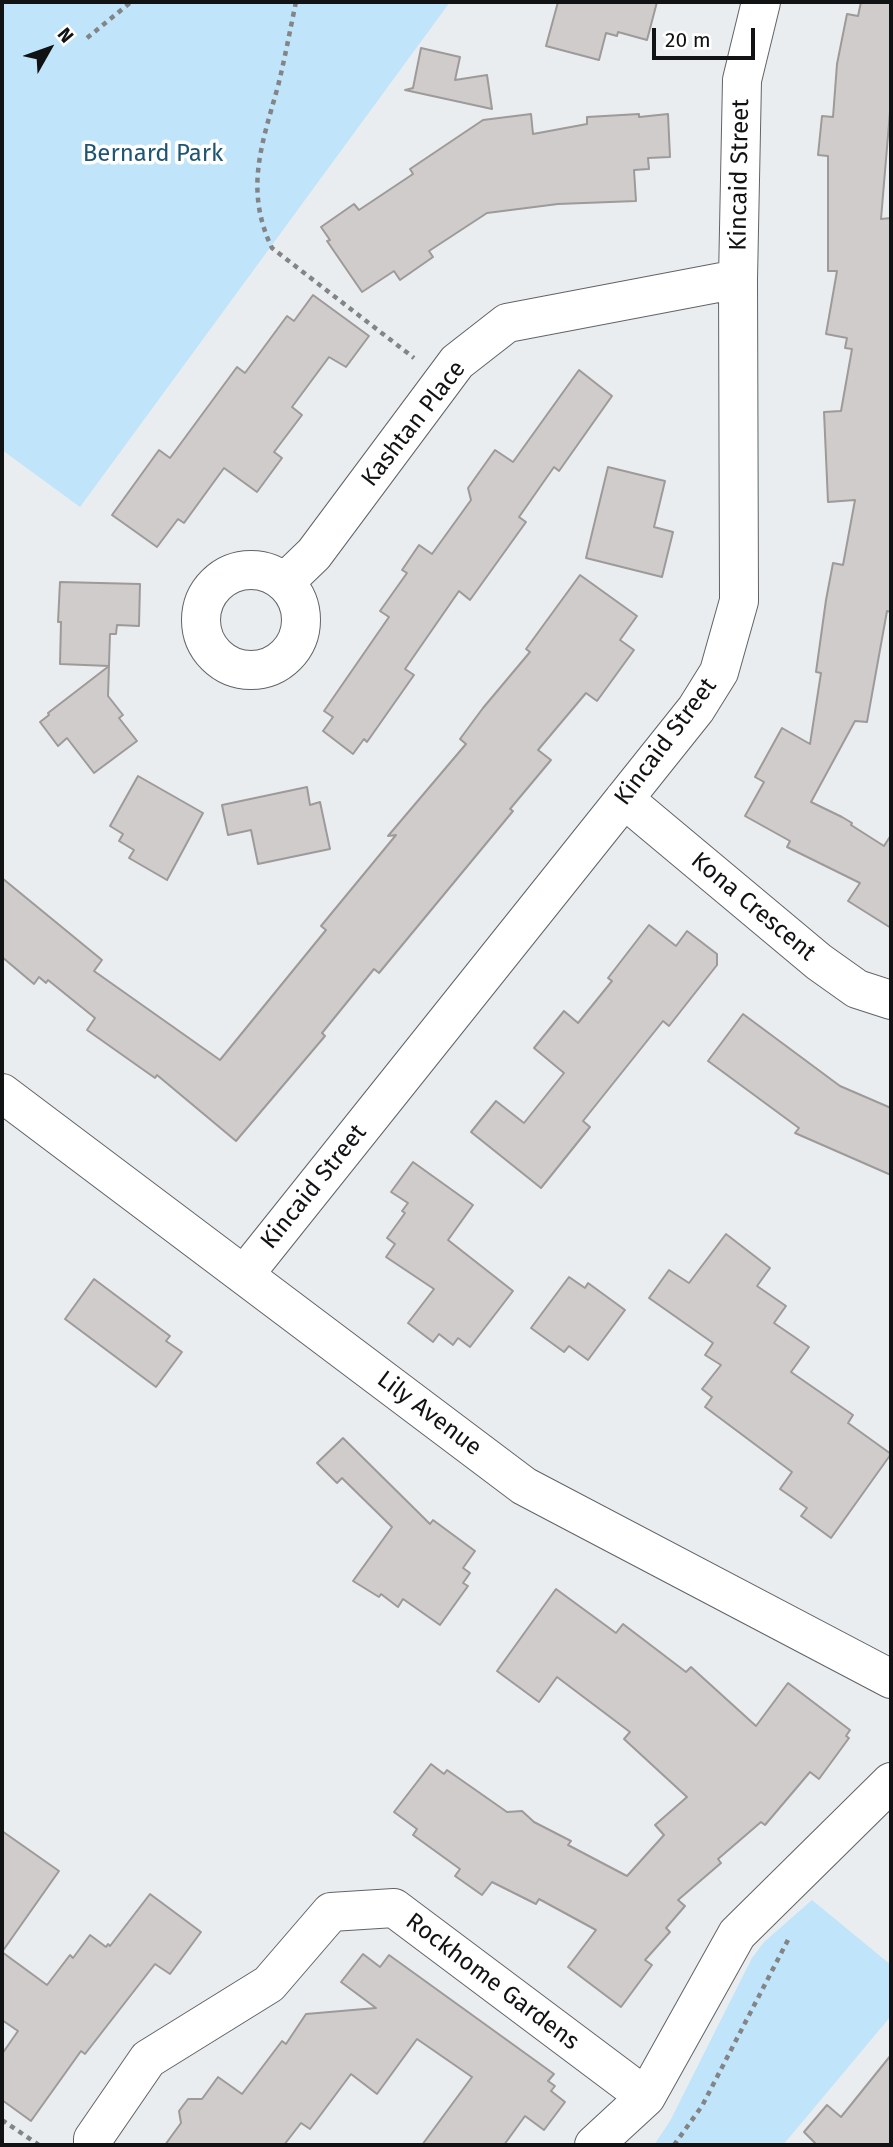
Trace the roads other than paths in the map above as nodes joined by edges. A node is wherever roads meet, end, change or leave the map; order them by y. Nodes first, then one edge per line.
1 (761, 2) edge
2 (738, 279) junction
3 (285, 583) dead end
4 (624, 799) junction
5 (891, 1000) edge
6 (2, 1093) edge
7 (244, 1275) junction
8 (891, 1679) edge
9 (891, 1782) edge
10 (646, 2097) junction
11 (93, 2145) edge
12 (594, 2145) edge

1 - 2 street, Kincaid Street
2 - 3 street, Kashtan Place
2 - 4 street, Kincaid Street
4 - 5 street, Kona Crescent
4 - 7 street, Kincaid Street
6 - 7 street, Lily Avenue
7 - 8 street, Lily Avenue
9 - 10 street
10 - 11 street, Rockhome Gardens
10 - 12 street

